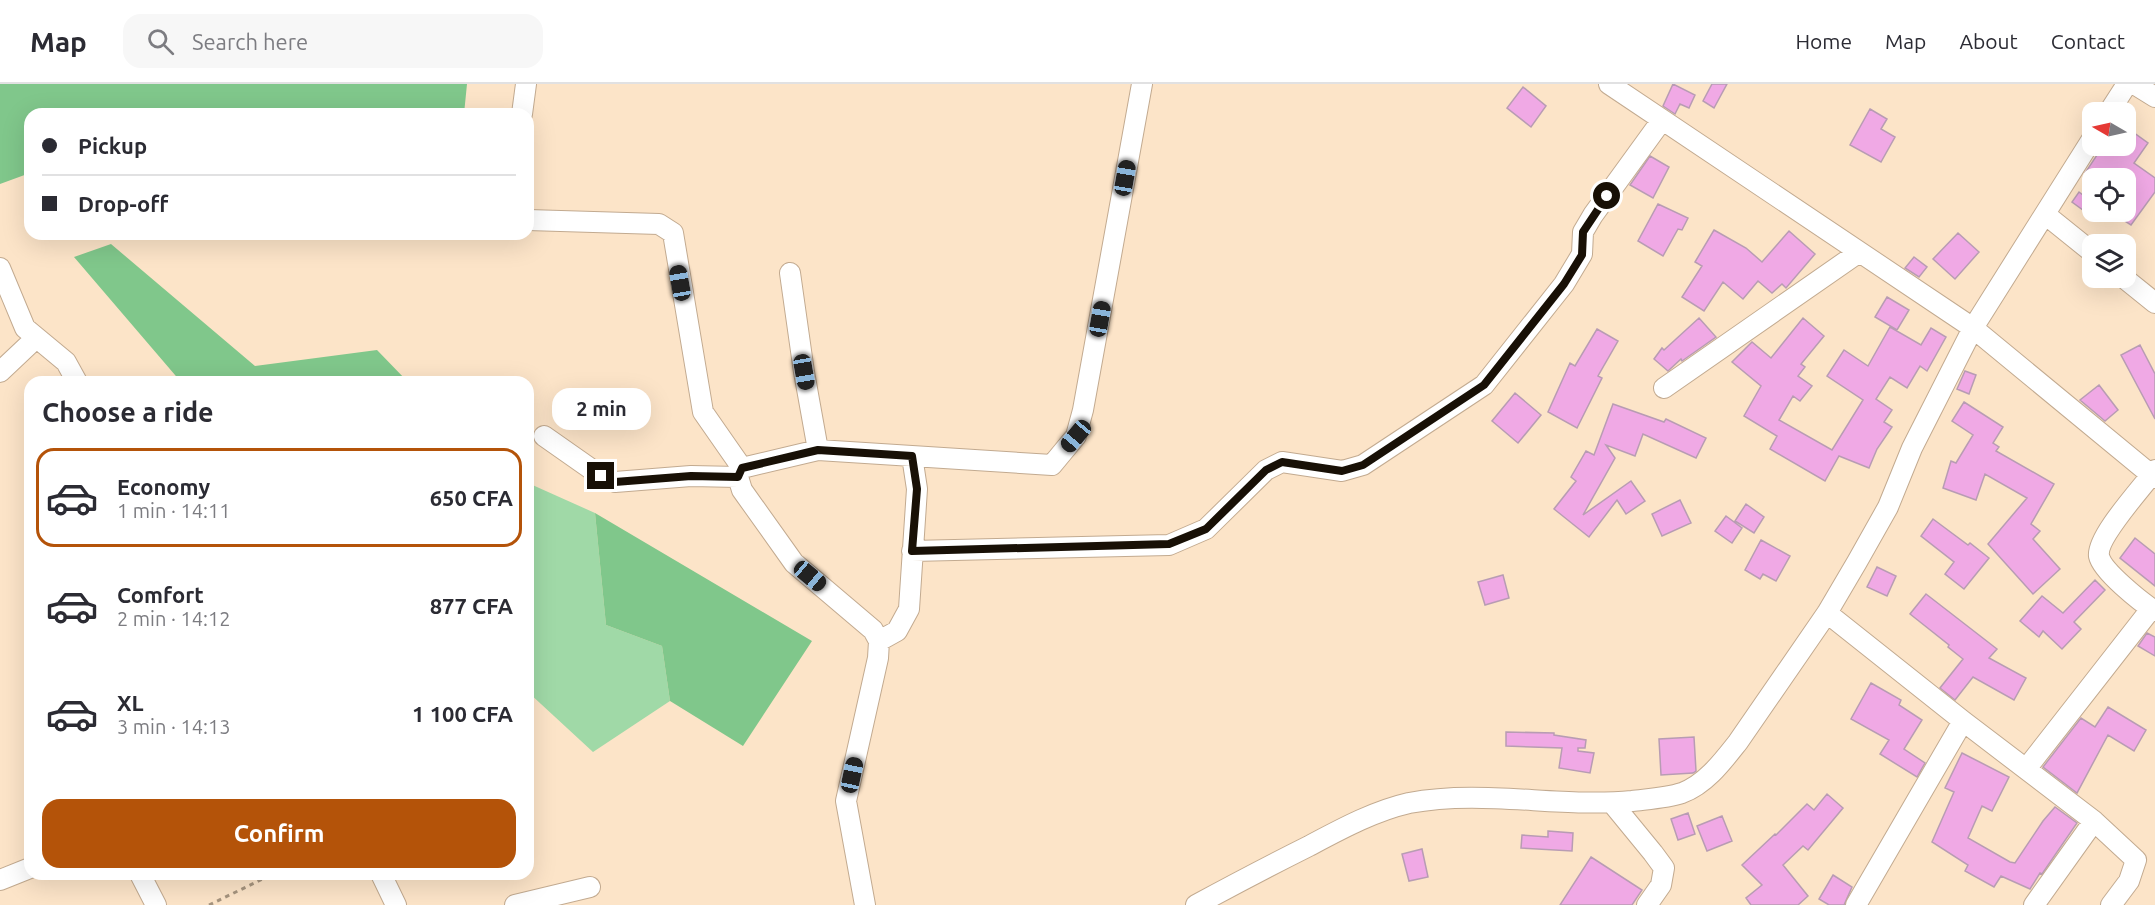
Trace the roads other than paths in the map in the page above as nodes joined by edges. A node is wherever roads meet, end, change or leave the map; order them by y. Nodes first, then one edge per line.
1 (526, 84) edge
2 (1142, 84) edge
3 (1609, 84) edge
4 (2122, 86) edge
5 (2155, 97) edge
6 (2114, 102) edge
7 (523, 108) edge
8 (1662, 120) junction
9 (2082, 156) edge
10 (2046, 215) junction
11 (534, 220) edge
12 (2082, 244) edge
13 (1858, 253) junction
14 (0, 268) edge
15 (790, 273) dead end
16 (2136, 288) edge
17 (2155, 303) edge
18 (1972, 328) junction
19 (36, 338) junction
20 (0, 372) edge
21 (74, 376) edge
22 (1664, 388) dead end
23 (544, 436) dead end
24 (818, 450) junction
25 (912, 456) junction
26 (740, 473) junction
27 (2154, 474) edge
28 (912, 551) junction
29 (2153, 610) edge
30 (1827, 613) junction
31 (879, 641) junction
32 (1963, 721) junction
33 (2026, 769) junction
34 (1612, 803) junction
35 (2094, 821) junction
36 (24, 870) edge
37 (0, 880) edge
38 (143, 880) edge
39 (384, 880) edge
40 (590, 887) dead end
41 (156, 905) edge
42 (396, 905) edge
43 (515, 905) edge
44 (865, 905) edge
45 (1196, 905) edge
46 (1647, 905) edge
47 (1856, 905) edge
48 (2034, 905) edge
49 (2111, 905) edge

1 - 7 street
2 - 25 street
3 - 8 street
4 - 5 street
4 - 6 street
8 - 13 street
8 - 28 street
9 - 10 street
10 - 12 street
10 - 18 street
11 - 26 street
13 - 18 street
13 - 22 street
14 - 19 street
15 - 24 street
16 - 17 street
18 - 27 street
18 - 30 street
19 - 20 street
19 - 21 street
23 - 26 street
24 - 25 street
24 - 26 street
25 - 28 street
26 - 31 street
27 - 29 street
28 - 31 street
29 - 33 street
30 - 32 street
30 - 34 street
31 - 44 street
32 - 33 street
32 - 47 street
33 - 35 street
34 - 45 street
34 - 46 street
35 - 48 street
35 - 49 street
36 - 37 street
38 - 41 street
39 - 42 street
40 - 43 street

